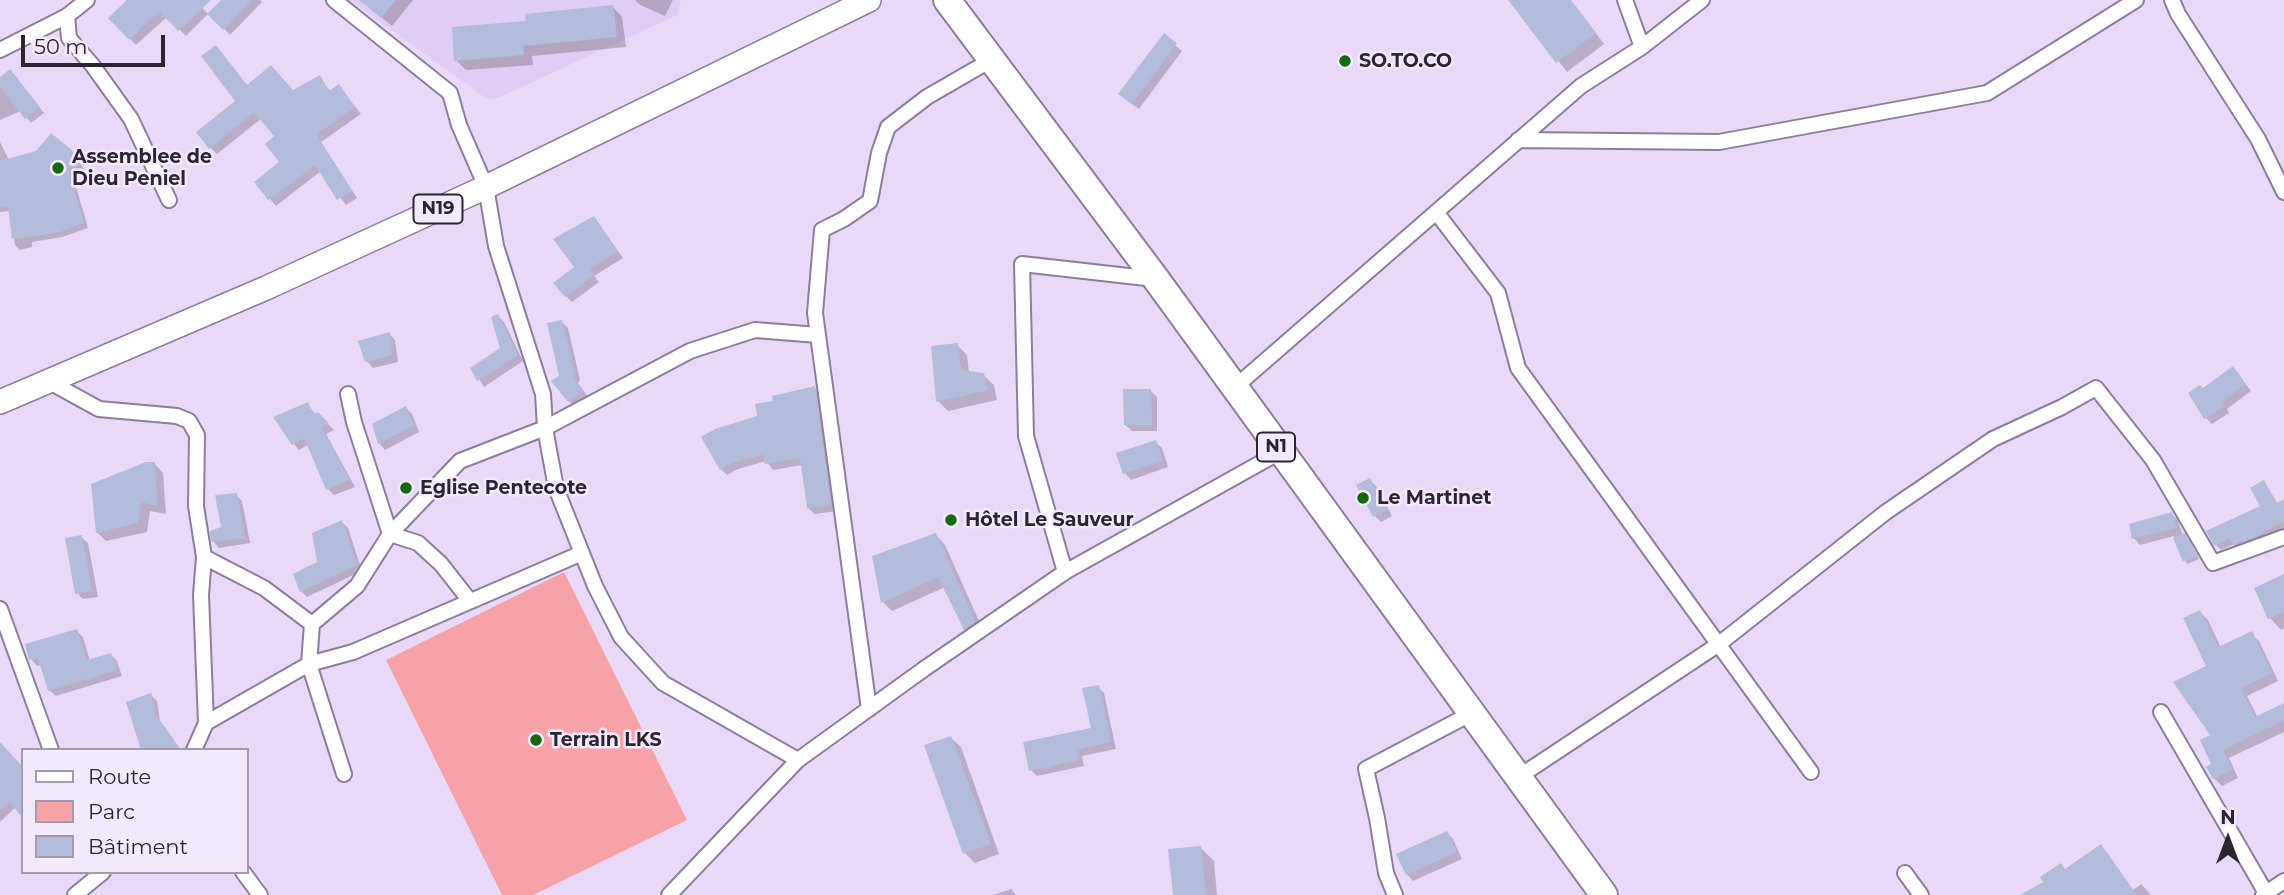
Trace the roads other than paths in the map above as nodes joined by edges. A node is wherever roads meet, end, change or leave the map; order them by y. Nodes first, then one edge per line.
1 (87, 0) edge
2 (334, 0) edge
3 (869, 0) edge
4 (947, 0) edge
5 (1625, 0) edge
6 (1702, 0) edge
7 (2136, 0) edge
8 (2172, 0) edge
9 (67, 16) junction
10 (1642, 47) junction
11 (0, 50) edge
12 (990, 60) junction
13 (1518, 140) junction
14 (486, 187) junction
15 (2284, 192) edge
16 (169, 200) dead end
17 (1436, 212) junction
18 (1156, 279) junction
19 (818, 335) junction
20 (48, 380) junction
21 (1234, 388) junction
22 (348, 394) dead end
23 (0, 402) edge
24 (545, 428) junction
25 (1280, 452) junction
26 (390, 534) junction
27 (2284, 537) edge
28 (582, 553) junction
29 (204, 557) junction
30 (1065, 572) junction
31 (470, 601) junction
32 (0, 609) edge
33 (312, 624) junction
34 (1719, 645) junction
35 (309, 664) junction
36 (869, 709) junction
37 (1474, 712) junction
38 (2161, 712) dead end
39 (206, 723) junction
40 (50, 748) edge
41 (195, 748) edge
42 (798, 760) junction
43 (1811, 772) dead end
44 (344, 774) dead end
45 (1520, 776) junction
46 (1905, 873) dead end
47 (245, 874) edge
48 (86, 878) edge
49 (2284, 881) edge
50 (2264, 894) edge
51 (75, 895) edge
52 (261, 895) edge
53 (669, 895) edge
54 (1395, 895) edge
55 (1604, 895) edge
56 (1921, 895) edge

1 - 9 street
2 - 14 street
3 - 14 main road, N19
4 - 12 highway, N1
5 - 10 street
6 - 10 street
7 - 13 street
8 - 15 street
9 - 11 street
9 - 16 street
10 - 13 street
12 - 18 highway, N1
12 - 19 street
13 - 17 street
14 - 20 main road, N19
14 - 24 street
17 - 21 street
17 - 34 street
18 - 21 highway, N1
18 - 30 street
19 - 24 street
19 - 36 street
20 - 23 main road, N19
20 - 29 street
21 - 25 highway, N1
22 - 26 street
24 - 26 street
24 - 28 street
25 - 30 street
25 - 37 highway, N1
26 - 31 street
26 - 33 street
27 - 34 street
28 - 31 street
28 - 42 street
29 - 33 street
29 - 39 street
30 - 36 street
31 - 35 street
32 - 40 street
33 - 35 street
34 - 43 street
34 - 45 street
35 - 39 street
35 - 44 street
36 - 42 street
37 - 45 highway, N1
37 - 54 street
38 - 50 street
39 - 41 street
42 - 53 street
45 - 55 highway, N1
46 - 56 street
47 - 52 street
48 - 51 street
49 - 50 street

